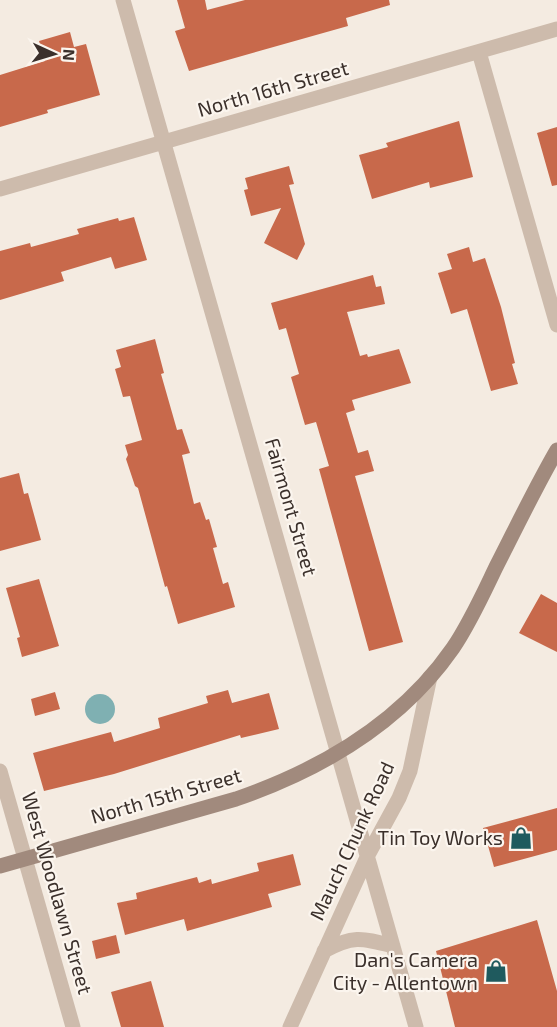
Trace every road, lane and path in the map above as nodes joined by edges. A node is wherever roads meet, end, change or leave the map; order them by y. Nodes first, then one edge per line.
1 (123, 0) edge
2 (557, 29) edge
3 (479, 52) junction
4 (165, 141) junction
5 (0, 189) edge
6 (557, 325) edge
7 (557, 450) edge
8 (430, 676) junction
9 (339, 753) junction
10 (0, 771) edge
11 (368, 855) junction
12 (26, 859) junction
13 (0, 866) edge
14 (393, 946) junction
15 (324, 951) junction
16 (73, 1027) edge
17 (290, 1027) edge
18 (416, 1027) edge

1 - 4 street, Fairmont Street
2 - 3 street, North 16th Street
3 - 4 street, North 16th Street
3 - 6 street
4 - 5 street, North 16th Street
4 - 9 street, Fairmont Street
7 - 8 main road, Mauch Chunk Road
8 - 9 main road, Mauch Chunk Road
8 - 11 street, Mauch Chunk Road
9 - 11 street, Fairmont Street
9 - 12 main road, North 15th Street
10 - 12 street, West Woodlawn Street
11 - 14 street, Fairmont Street
11 - 15 street, Mauch Chunk Road
12 - 13 main road, North 15th Street
12 - 16 street, West Woodlawn Street
14 - 15 street, Mauch Chunk Road
14 - 18 street, Fairmont Street
15 - 17 street, Mauch Chunk Road

